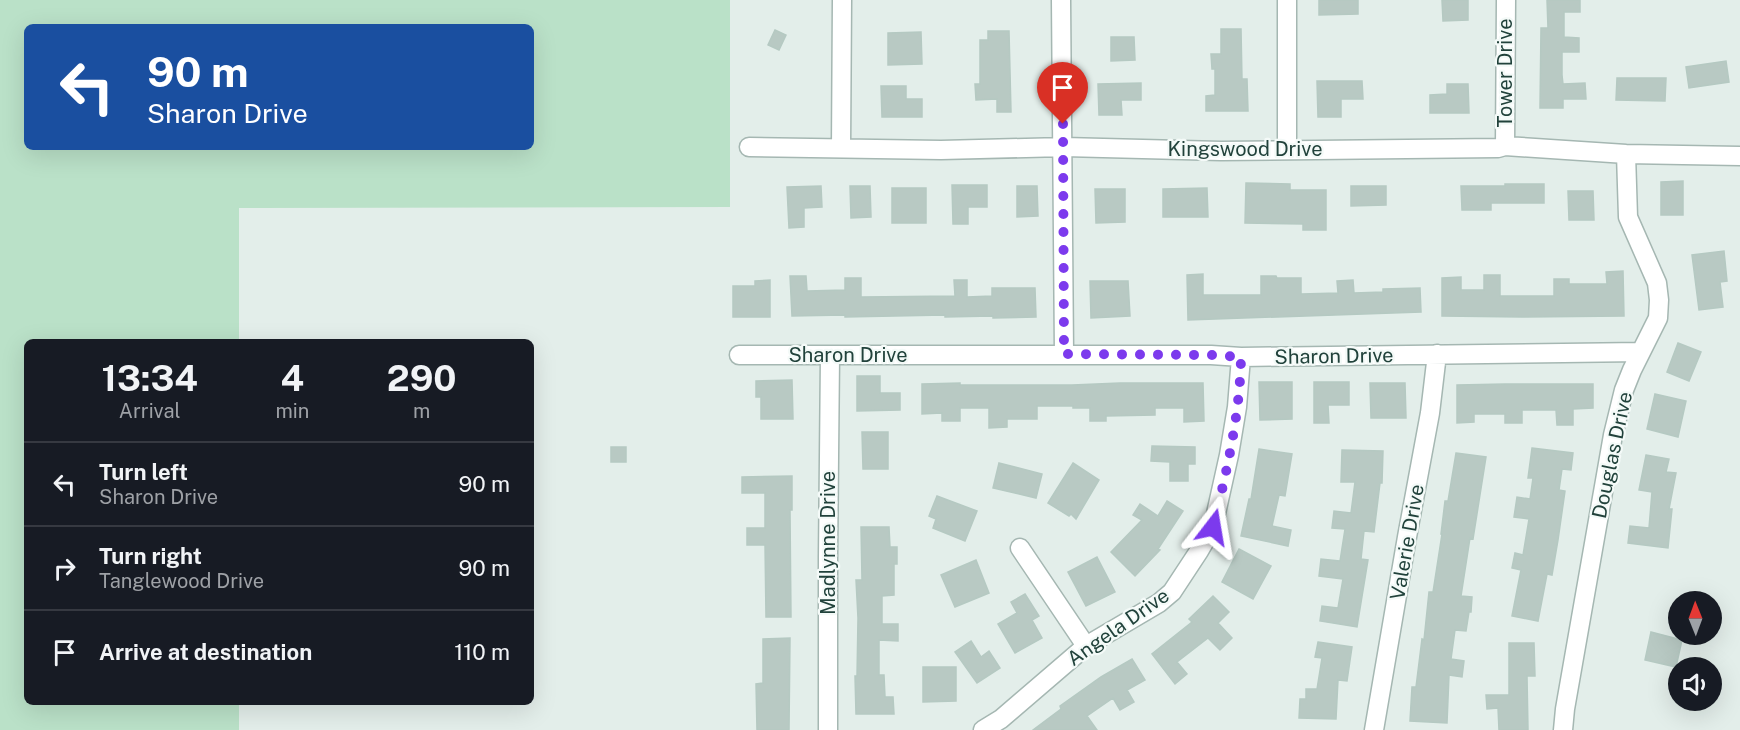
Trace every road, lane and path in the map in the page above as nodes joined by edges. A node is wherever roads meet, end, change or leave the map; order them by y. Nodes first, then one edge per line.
1 (842, 0) edge
2 (1062, 0) edge
3 (1287, 0) edge
4 (1506, 0) edge
5 (1505, 146) junction
6 (749, 147) dead end
7 (1064, 147) junction
8 (841, 148) junction
9 (1287, 150) junction
10 (1626, 154) junction
11 (1740, 156) edge
12 (1641, 352) junction
13 (1064, 354) junction
14 (1437, 354) junction
15 (739, 355) dead end
16 (830, 356) junction
17 (1241, 357) junction
18 (1020, 549) dead end
19 (1086, 646) junction
20 (828, 730) edge
21 (983, 730) edge
22 (1374, 730) edge
23 (1563, 730) edge

1 - 8 street
2 - 7 street
3 - 9 street
4 - 5 street, Tower Drive
5 - 9 street, Kingswood Drive
5 - 10 street, Kingswood Drive
6 - 8 street, Kingswood Drive
7 - 8 street, Kingswood Drive
7 - 9 street, Kingswood Drive
7 - 13 street
10 - 11 street, Kingswood Drive
10 - 12 street, Douglas Drive
12 - 14 street, Sharon Drive
12 - 23 street, Douglas Drive
13 - 16 street, Sharon Drive
13 - 17 street, Sharon Drive
14 - 17 street, Sharon Drive
14 - 22 street, Valerie Drive
15 - 16 street, Sharon Drive
16 - 20 street, Madlynne Drive
17 - 19 street, Angela Drive
18 - 19 street
19 - 21 street, Angela Drive

